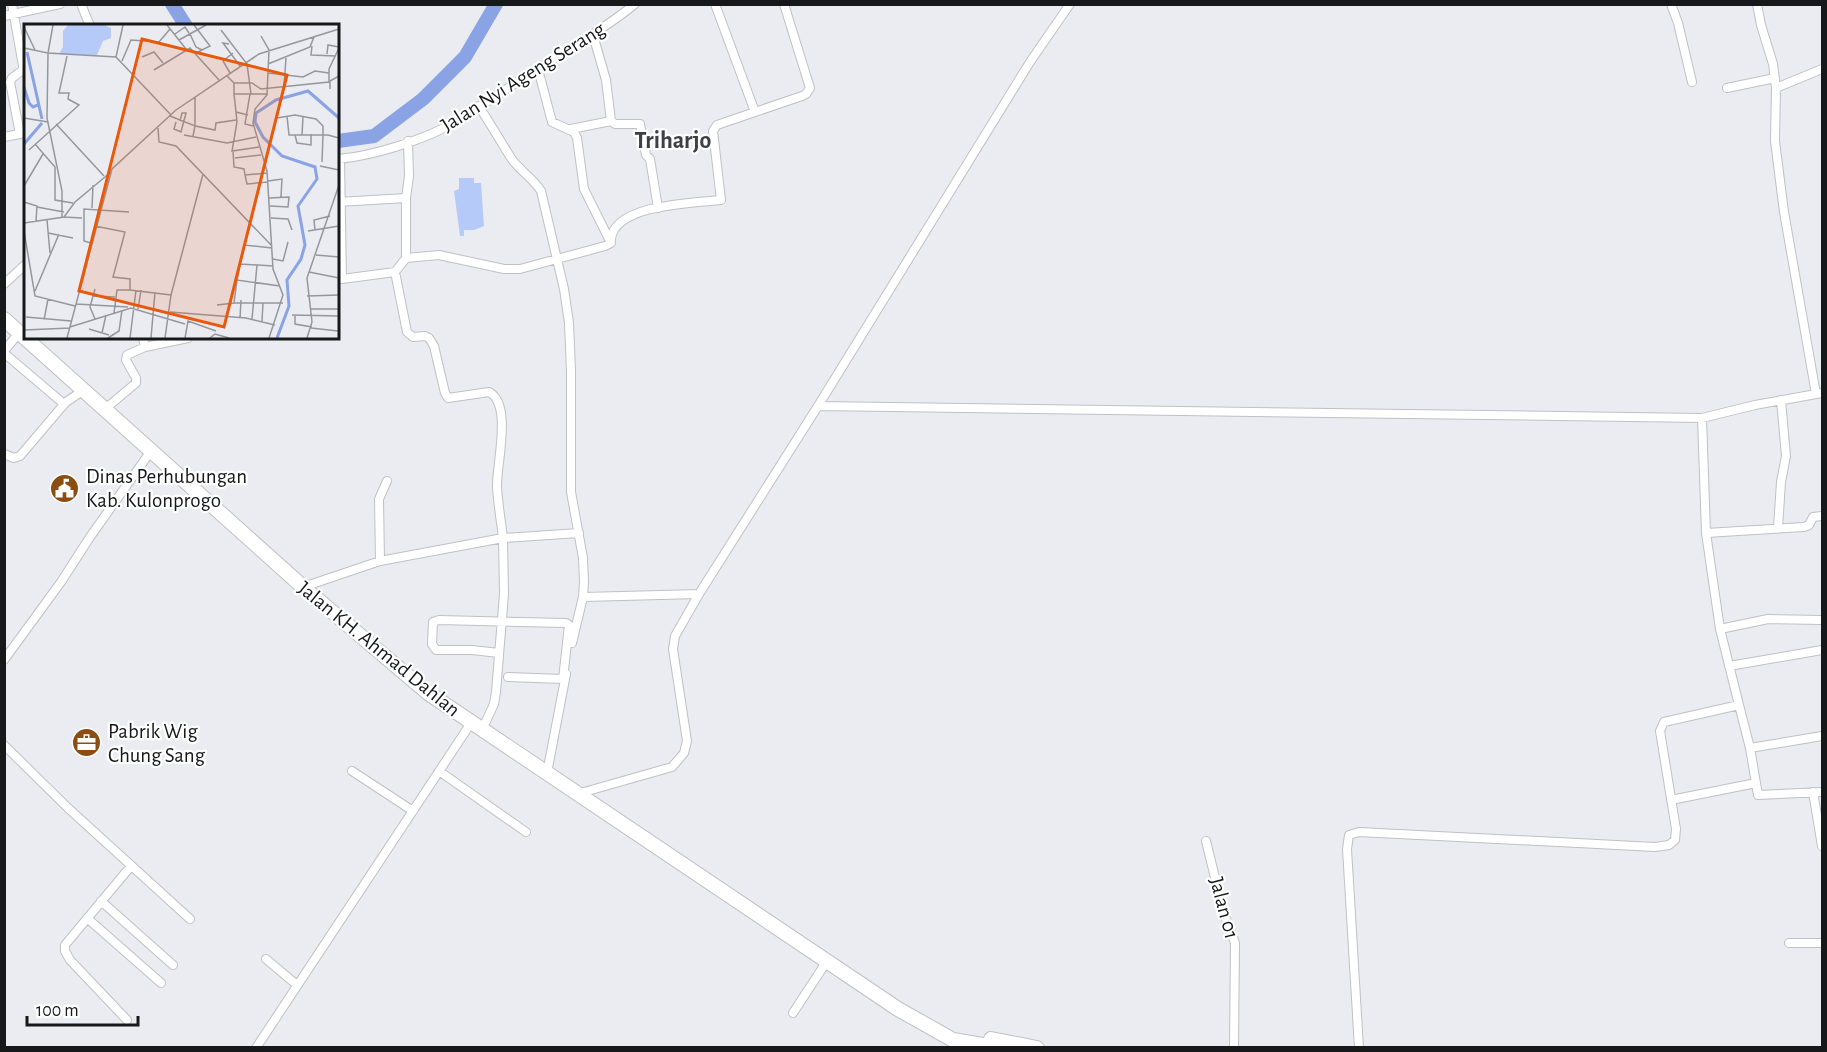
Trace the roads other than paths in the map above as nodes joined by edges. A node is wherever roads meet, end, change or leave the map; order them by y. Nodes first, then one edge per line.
1 (12, 4) edge
2 (60, 4) edge
3 (81, 4) edge
4 (634, 4) edge
5 (715, 4) edge
6 (783, 4) edge
7 (1070, 4) edge
8 (1671, 4) edge
9 (1757, 4) edge
10 (9, 16) edge
11 (89, 24) edge
12 (593, 35) junction
13 (538, 69) junction
14 (1822, 69) edge
15 (1775, 78) junction
16 (1692, 82) dead end
17 (1727, 88) dead end
18 (1776, 88) junction
19 (479, 106) junction
20 (755, 112) junction
21 (611, 121) junction
22 (571, 129) junction
23 (23, 133) edge
24 (4, 137) edge
25 (408, 141) junction
26 (339, 159) edge
27 (406, 198) junction
28 (339, 202) edge
29 (658, 208) junction
30 (611, 239) junction
31 (406, 258) junction
32 (558, 261) junction
33 (24, 266) edge
34 (395, 272) junction
35 (340, 280) edge
36 (4, 284) edge
37 (4, 319) edge
38 (19, 333) junction
39 (24, 337) edge
40 (26, 339) edge
41 (177, 339) edge
42 (144, 342) edge
43 (4, 352) edge
44 (84, 390) junction
45 (1819, 393) edge
46 (64, 404) junction
47 (1782, 405) junction
48 (818, 406) junction
49 (105, 409) junction
50 (1702, 418) junction
51 (151, 452) junction
52 (4, 454) edge
53 (387, 481) dead end
54 (1822, 516) edge
55 (1778, 528) junction
56 (579, 533) junction
57 (1706, 533) junction
58 (502, 538) junction
59 (380, 561) junction
60 (303, 587) junction
61 (699, 594) junction
62 (583, 597) junction
63 (1822, 620) edge
64 (501, 622) junction
65 (1720, 629) junction
66 (1822, 650) edge
67 (499, 653) junction
68 (4, 660) edge
69 (1729, 666) junction
70 (508, 677) dead end
71 (1738, 705) junction
72 (476, 726) junction
73 (1822, 736) edge
74 (4, 745) edge
75 (1750, 748) junction
76 (352, 771) dead end
77 (439, 771) junction
78 (547, 773) junction
79 (1756, 783) junction
80 (1813, 792) junction
81 (1822, 792) edge
82 (578, 794) junction
83 (1671, 800) junction
84 (412, 811) junction
85 (526, 832) dead end
86 (1206, 841) dead end
87 (1822, 846) edge
88 (131, 866) junction
89 (101, 901) junction
90 (87, 918) junction
91 (190, 919) dead end
92 (1789, 943) dead end
93 (1822, 944) edge
94 (266, 959) dead end
95 (826, 963) junction
96 (172, 966) dead end
97 (161, 983) dead end
98 (297, 985) junction
99 (794, 1013) dead end
100 (128, 1020) dead end
101 (990, 1045) edge
102 (256, 1047) edge
103 (1037, 1047) edge
104 (1234, 1047) edge
105 (1359, 1047) edge

1 - 10 street
2 - 10 street
3 - 11 street
4 - 12 street, Jalan Nyi Ageng Serang
5 - 20 street
6 - 20 street
7 - 48 street
8 - 16 street
9 - 15 street
10 - 23 street
12 - 13 street, Jalan Nyi Ageng Serang
12 - 21 street
13 - 19 street, Jalan Nyi Ageng Serang
13 - 22 street
14 - 18 street
15 - 17 street
15 - 18 street
18 - 45 street
19 - 25 street, Jalan Nyi Ageng Serang
19 - 32 street
20 - 29 street
21 - 22 street
21 - 29 street
22 - 30 street
23 - 24 street
25 - 26 street, Jalan Nyi Ageng Serang
25 - 27 street
26 - 28 street
27 - 28 street
27 - 31 street
28 - 35 street
29 - 30 street
30 - 32 street
31 - 32 street
31 - 34 street
32 - 56 street
33 - 36 street
34 - 35 street
34 - 58 street
37 - 38 highway, Jalan KH. Ahmad Dahlan
38 - 39 highway, Jalan KH. Ahmad Dahlan
38 - 43 street
40 - 44 highway, Jalan KH. Ahmad Dahlan
41 - 42 street
42 - 49 street
43 - 46 street
44 - 46 street
44 - 49 highway, Jalan KH. Ahmad Dahlan
45 - 47 street
46 - 52 street
47 - 50 street
47 - 55 street
48 - 50 street
48 - 61 street
49 - 51 highway, Jalan KH. Ahmad Dahlan
50 - 57 street
51 - 60 highway, Jalan KH. Ahmad Dahlan
51 - 68 street
53 - 59 street
54 - 55 street
55 - 57 street
56 - 58 street
56 - 62 street
57 - 65 street
58 - 59 street
58 - 64 street
59 - 60 street
60 - 72 highway, Jalan KH. Ahmad Dahlan
61 - 62 street
61 - 82 street
62 - 78 street
63 - 65 street
64 - 67 street
64 - 67 street
64 - 70 street
65 - 69 street
66 - 69 street
67 - 72 street
69 - 71 street
71 - 75 street
71 - 83 street
72 - 77 street
72 - 78 highway, Jalan KH. Ahmad Dahlan
73 - 75 street
74 - 88 street
75 - 79 street
76 - 84 street
77 - 84 street
77 - 85 street
78 - 82 highway, Jalan KH. Ahmad Dahlan
79 - 80 street
79 - 83 street
80 - 81 street
80 - 87 street
82 - 95 highway, Jalan KH. Ahmad Dahlan
83 - 105 street
84 - 98 street
86 - 104 street, Jalan 01
88 - 89 street
88 - 91 street
89 - 90 street
89 - 96 street
90 - 97 street
90 - 100 street
92 - 93 street
94 - 98 street
95 - 99 street
95 - 101 highway, Jalan KH. Ahmad Dahlan
98 - 102 street
101 - 103 highway, Jalan KH. Ahmad Dahlan

